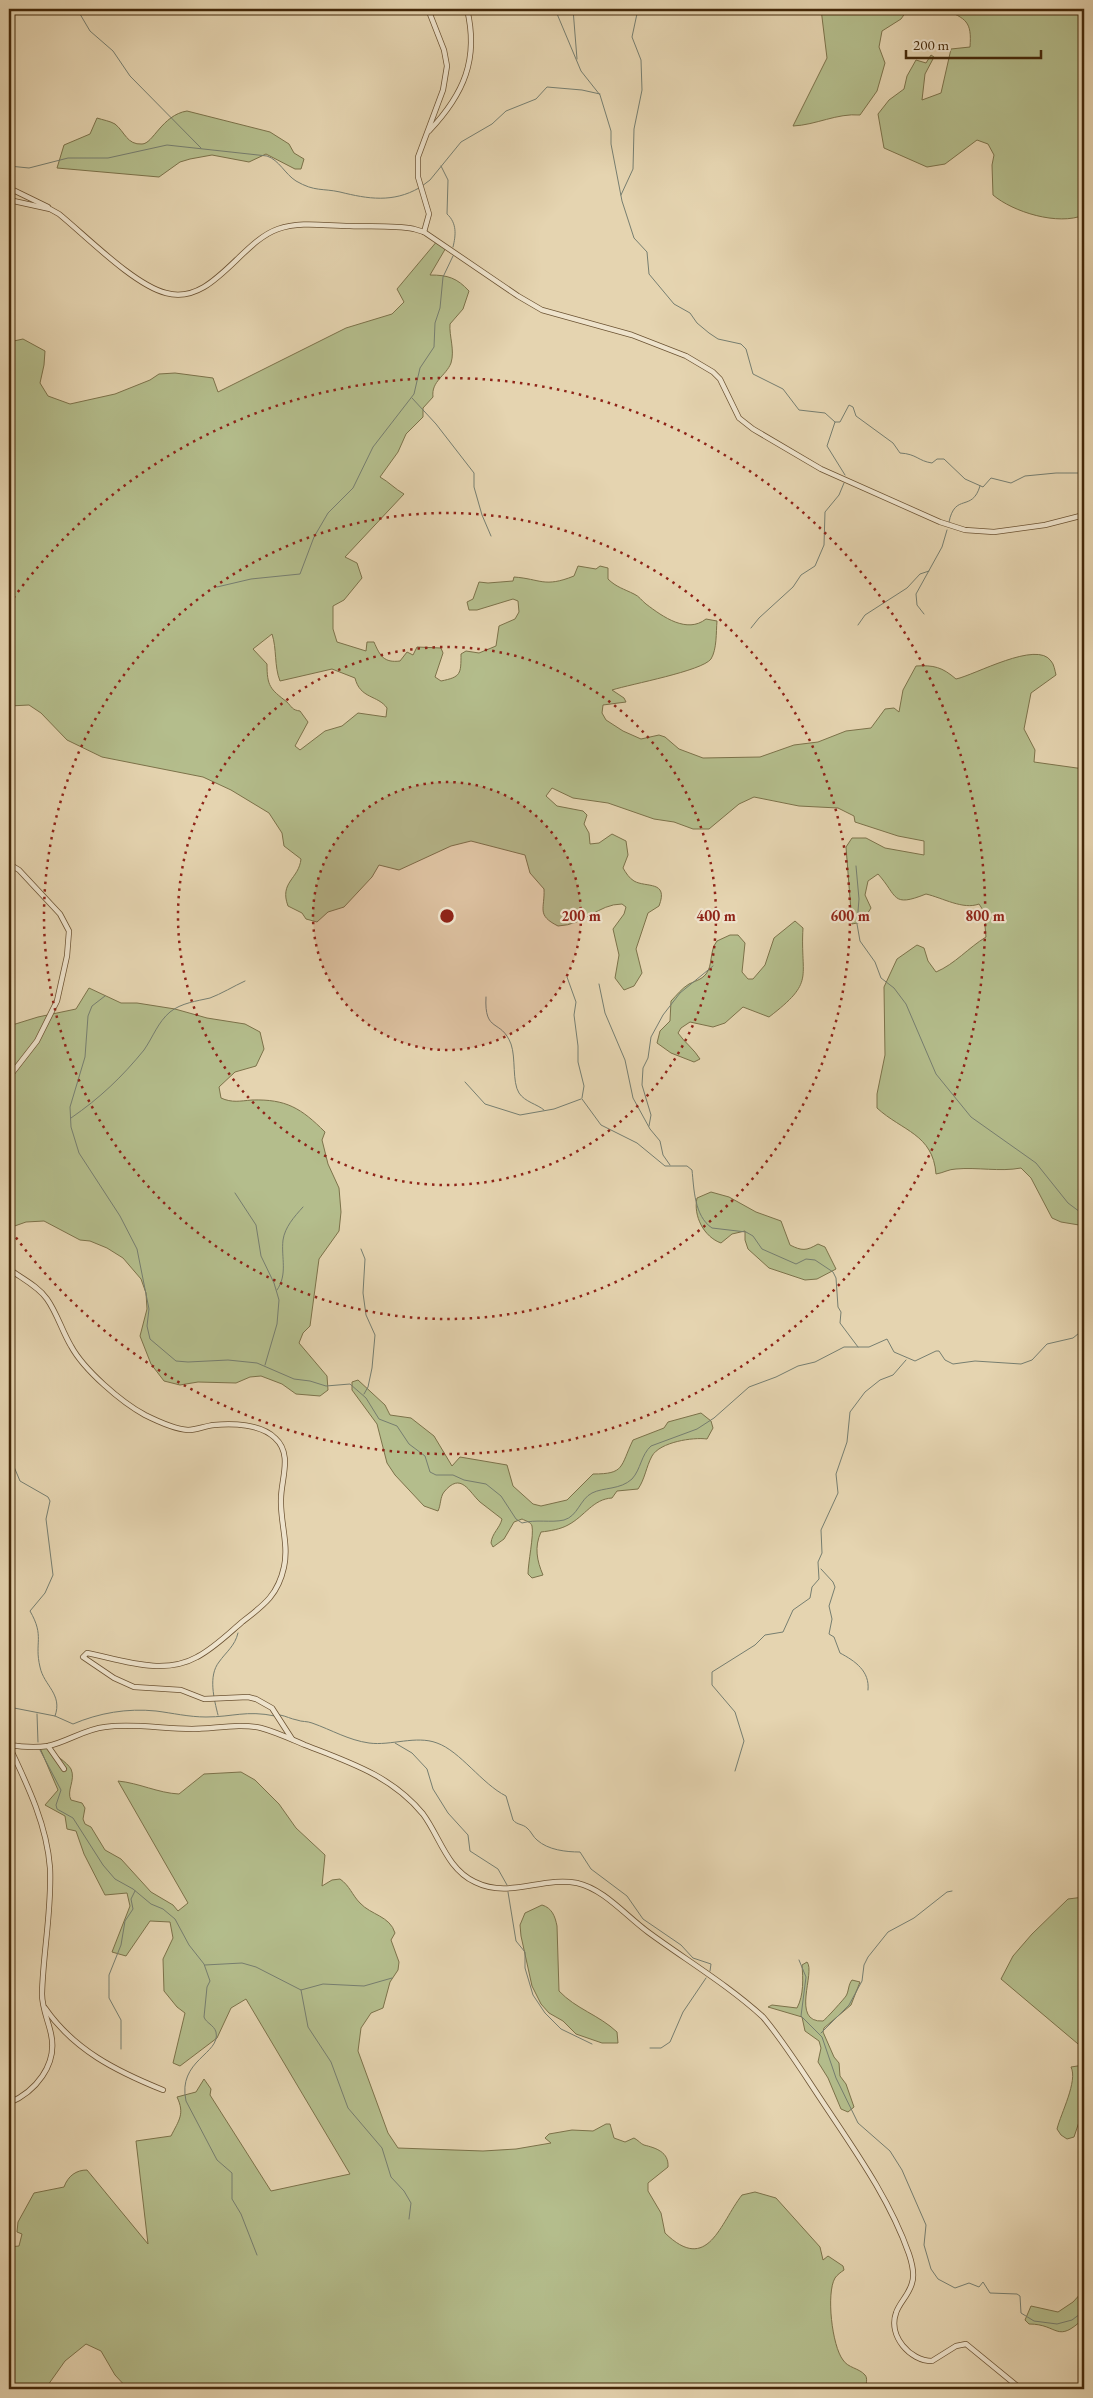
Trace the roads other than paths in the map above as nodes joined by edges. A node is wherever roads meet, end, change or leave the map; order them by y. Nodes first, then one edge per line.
1 (428, 9) edge
2 (468, 9) edge
3 (428, 132) junction
4 (9, 188) edge
5 (9, 200) edge
6 (50, 209) junction
7 (424, 232) junction
8 (1084, 515) edge
9 (9, 864) edge
10 (9, 1077) edge
11 (9, 1269) edge
12 (293, 1740) junction
13 (9, 1745) edge
14 (48, 1746) junction
15 (64, 1769) dead end
16 (42, 2005) junction
17 (163, 2090) dead end
18 (9, 2103) edge
19 (1021, 2389) edge

1 - 3 street
2 - 3 street
3 - 7 street
4 - 6 street
5 - 6 street
6 - 7 street
7 - 8 street
9 - 10 street
11 - 12 street
12 - 14 street
12 - 19 street
13 - 14 street
13 - 16 street
14 - 15 street
16 - 17 street
16 - 18 street

